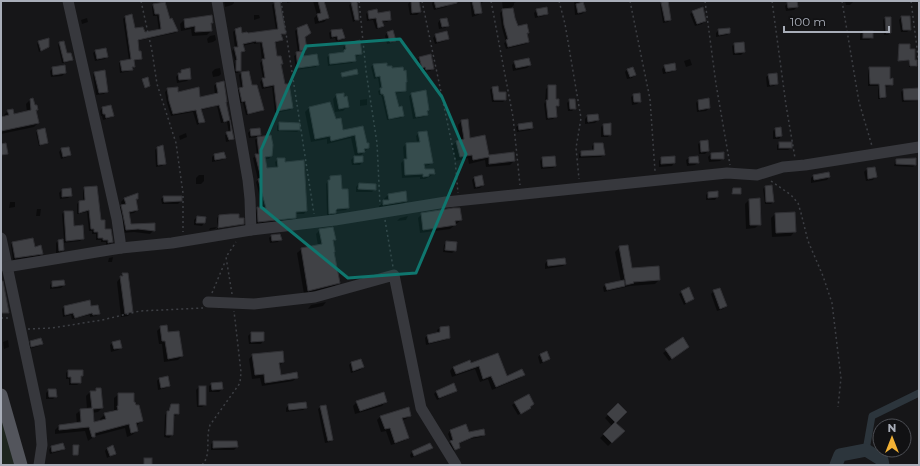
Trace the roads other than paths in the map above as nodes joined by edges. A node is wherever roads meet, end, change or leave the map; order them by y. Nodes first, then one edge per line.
1 (68, 1) edge
2 (217, 1) edge
3 (919, 147) edge
4 (249, 230) junction
5 (1, 238) edge
6 (121, 248) junction
7 (6, 267) junction
8 (208, 302) road end
9 (1, 395) edge
10 (21, 465) edge
11 (39, 465) edge
12 (456, 465) edge

1 - 6 street
2 - 4 street
3 - 4 street
4 - 6 street
5 - 7 street
6 - 7 street
7 - 11 street
8 - 12 street
9 - 10 main road

